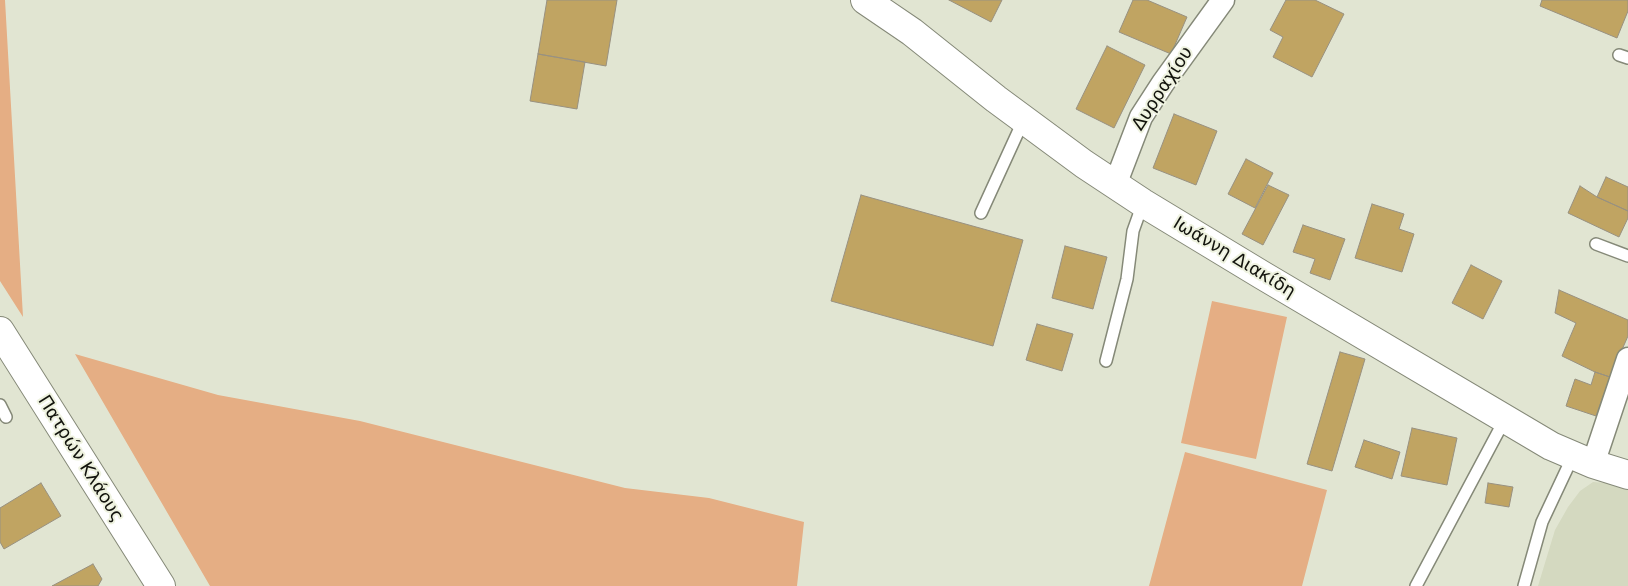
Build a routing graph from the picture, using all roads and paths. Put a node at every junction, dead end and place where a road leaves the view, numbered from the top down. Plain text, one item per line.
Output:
1 (865, 0) edge
2 (1224, 0) edge
3 (1024, 119) junction
4 (1115, 185) junction
5 (1143, 203) junction
6 (982, 213) dead end
7 (1596, 244) dead end
8 (1628, 256) edge
9 (0, 331) edge
10 (1628, 359) edge
11 (1106, 361) dead end
12 (0, 406) edge
13 (6, 417) dead end
14 (1505, 419) junction
15 (1583, 460) junction
16 (1628, 475) edge
17 (161, 586) edge
18 (1416, 586) edge
19 (1524, 586) edge

1 - 3 street, Ιωάννη Διακίδη
2 - 4 street, Δυρραχίου
3 - 4 street, Ιωάννη Διακίδη
3 - 6 lane
4 - 5 street, Ιωάννη Διακίδη
5 - 11 lane
5 - 14 street, Ιωάννη Διακίδη
7 - 8 lane
9 - 17 street, Πατρών Κλάους
10 - 15 street
12 - 13 lane
14 - 15 street, Ιωάννη Διακίδη
14 - 18 lane
15 - 16 street, Ιωάννη Διακίδη
15 - 19 lane

